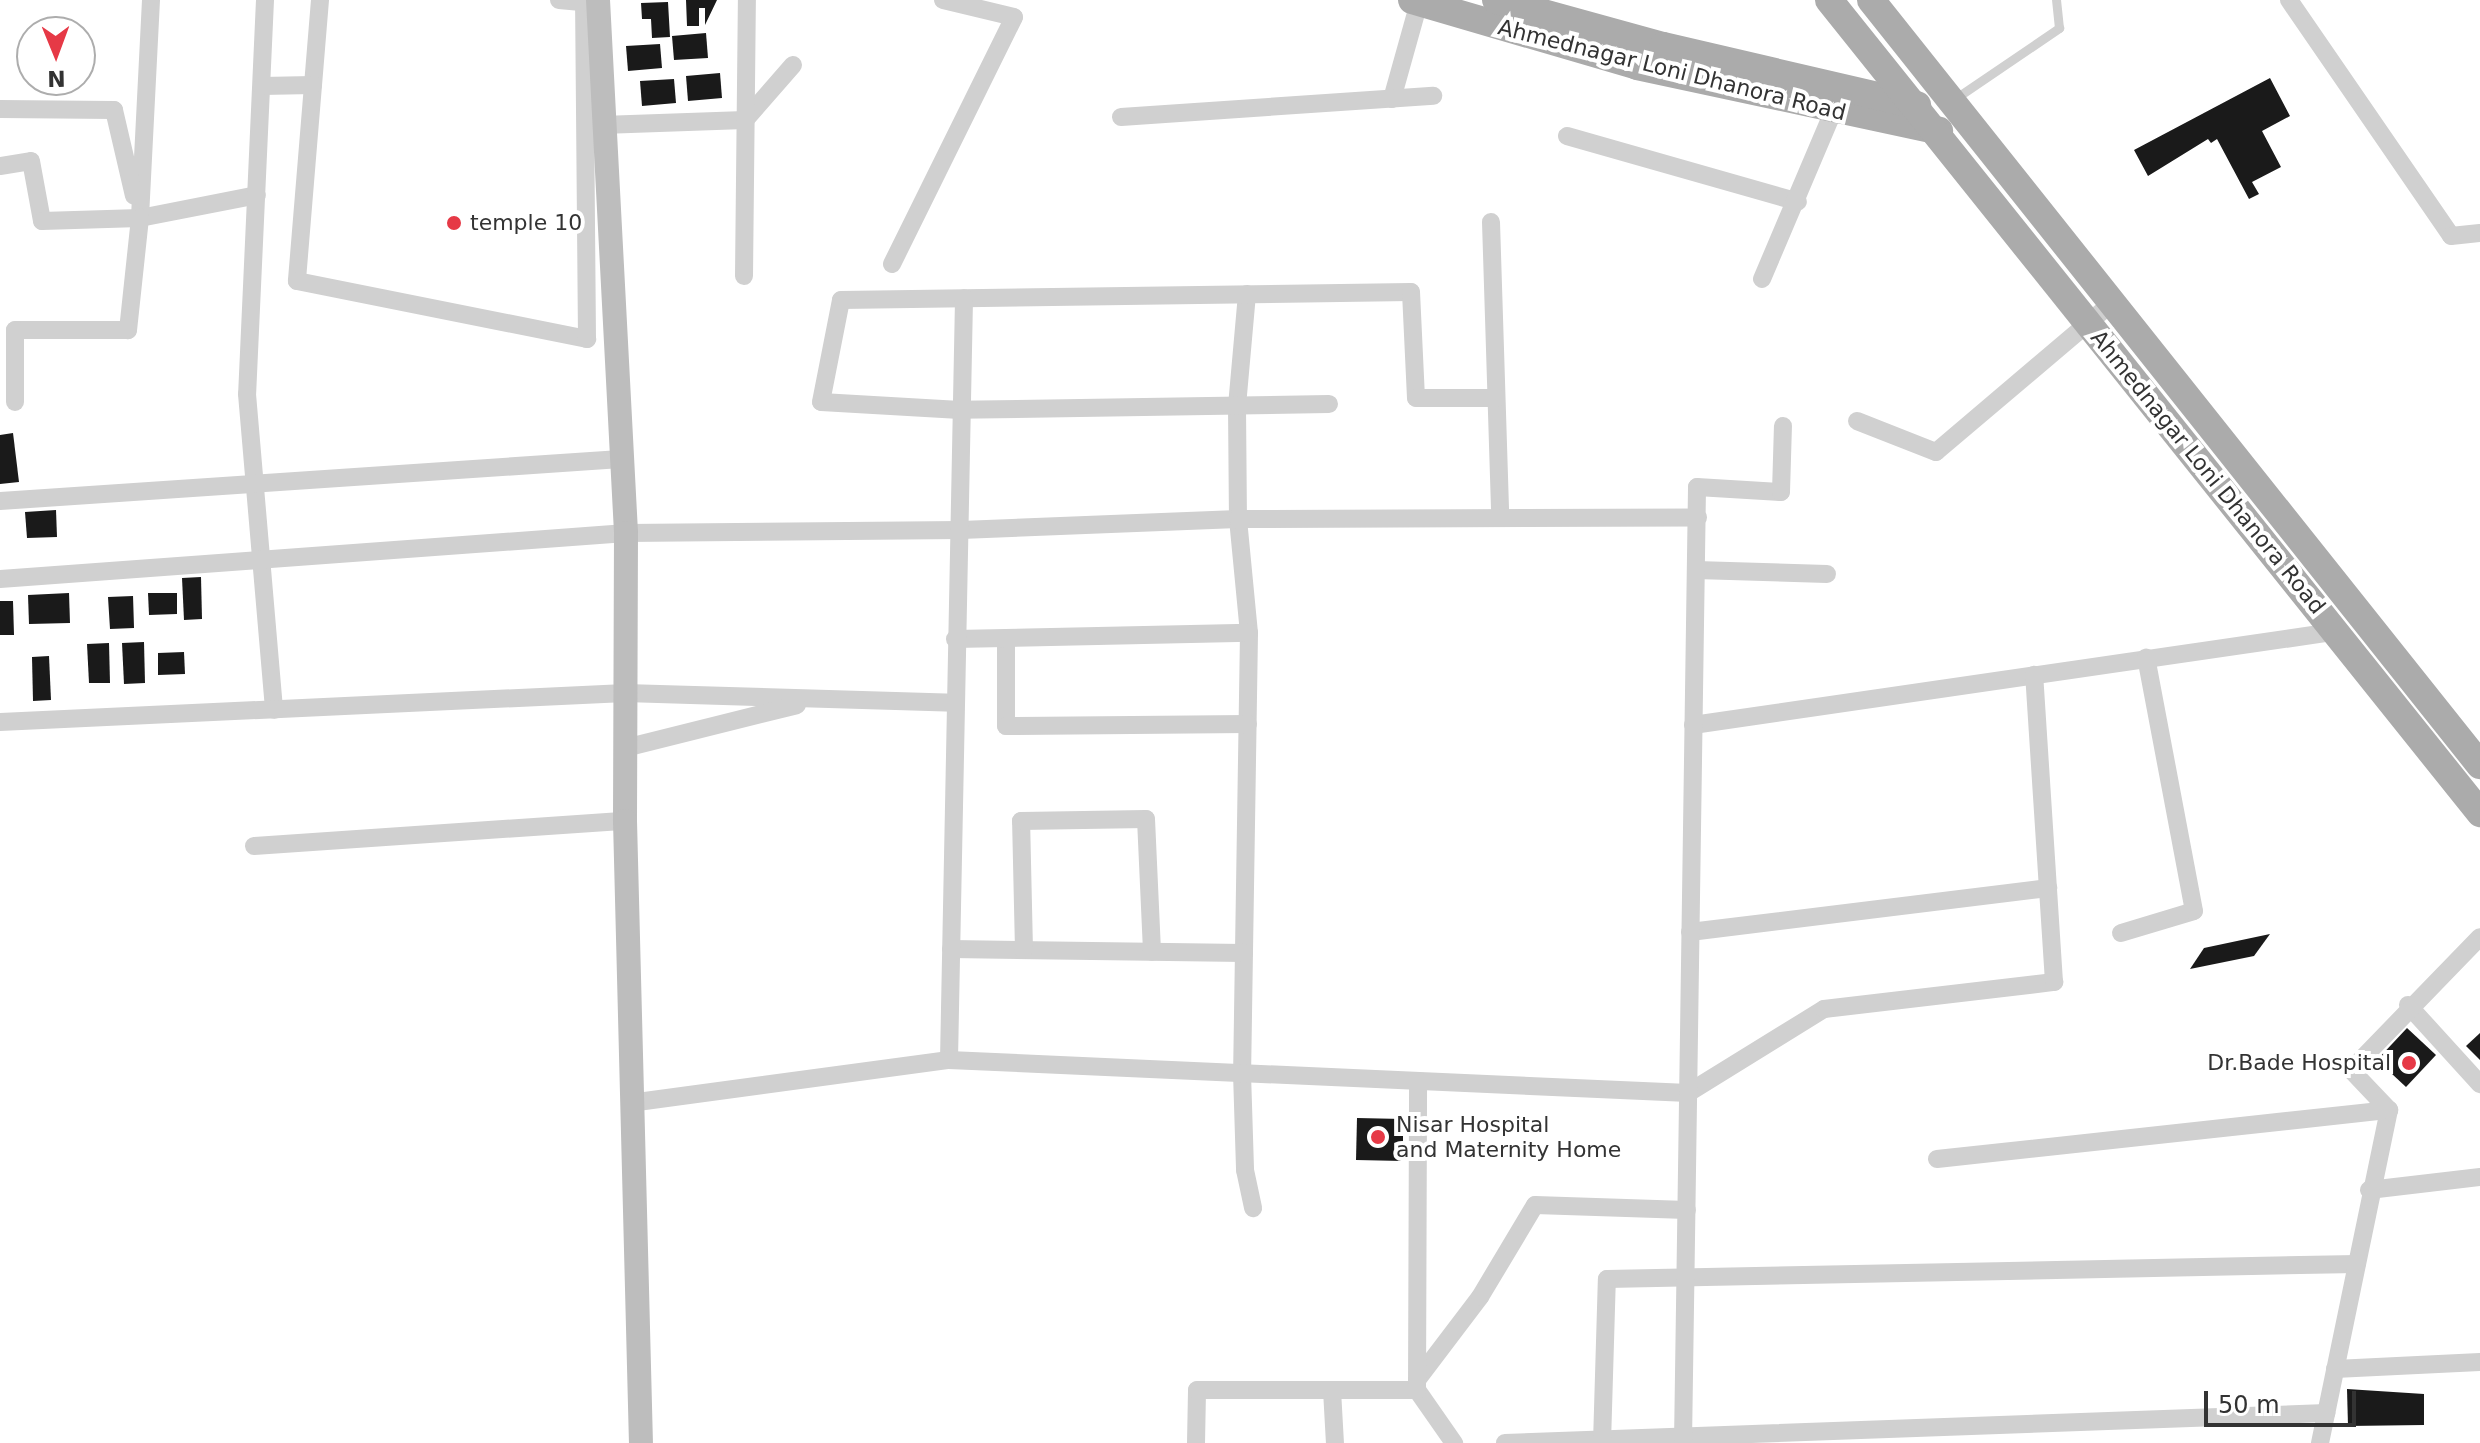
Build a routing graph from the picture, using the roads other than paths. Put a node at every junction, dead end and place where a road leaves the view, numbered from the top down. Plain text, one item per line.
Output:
1 (151, 0) edge
2 (265, 0) edge
3 (320, 0) edge
4 (559, 0) edge
5 (747, 0) edge
6 (943, 0) edge
7 (1496, 0) edge
8 (1829, 0) edge
9 (1871, 0) edge
10 (2056, 0) edge
11 (2289, 0) edge
12 (588, 1) edge
13 (1415, 1) edge
14 (793, 65) dead end
15 (313, 85) junction
16 (262, 86) junction
17 (1433, 96) dead end
18 (1392, 99) junction
19 (1837, 101) junction
20 (1911, 105) junction
21 (0, 109) edge
22 (1958, 113) junction
23 (1121, 117) dead end
24 (745, 120) junction
25 (602, 125) junction
26 (1934, 133) junction
27 (1567, 136) dead end
28 (0, 166) edge
29 (257, 195) junction
30 (1798, 202) junction
31 (140, 218) junction
32 (1491, 222) dead end
33 (2480, 233) edge
34 (892, 264) dead end
35 (744, 276) dead end
36 (1762, 279) dead end
37 (1247, 294) junction
38 (964, 298) junction
39 (2112, 303) junction
40 (2088, 323) junction
41 (1496, 398) junction
42 (15, 402) dead end
43 (1329, 404) dead end
44 (1237, 407) junction
45 (960, 410) junction
46 (1857, 421) dead end
47 (1783, 426) dead end
48 (621, 459) junction
49 (258, 483) junction
50 (0, 501) edge
51 (1500, 516) junction
52 (1698, 517) junction
53 (1238, 519) junction
54 (961, 530) junction
55 (626, 533) junction
56 (264, 560) junction
57 (1696, 570) junction
58 (1827, 574) dead end
59 (0, 579) edge
60 (2372, 626) junction
61 (2337, 631) junction
62 (1249, 633) junction
63 (1006, 638) junction
64 (955, 639) junction
65 (2146, 658) junction
66 (2034, 675) junction
67 (625, 693) junction
68 (819, 699) junction
69 (954, 703) junction
70 (274, 710) junction
71 (0, 722) edge
72 (1248, 724) junction
73 (1693, 725) junction
74 (625, 748) junction
75 (2480, 765) edge
76 (2480, 813) edge
77 (625, 821) junction
78 (254, 846) dead end
79 (2048, 888) junction
80 (1690, 932) junction
81 (2121, 933) dead end
82 (2480, 937) edge
83 (951, 949) junction
84 (1024, 950) junction
85 (1152, 952) junction
86 (1244, 953) junction
87 (2408, 1005) junction
88 (949, 1060) junction
89 (1242, 1073) junction
90 (1418, 1081) junction
91 (2480, 1084) edge
92 (1688, 1093) junction
93 (630, 1103) junction
94 (2389, 1110) junction
95 (1937, 1159) dead end
96 (2480, 1177) edge
97 (2369, 1190) junction
98 (1253, 1208) dead end
99 (1687, 1210) junction
100 (2357, 1264) junction
101 (1686, 1280) junction
102 (2480, 1362) edge
103 (2335, 1369) junction
104 (1417, 1385) junction
105 (1332, 1390) junction
106 (2326, 1413) junction
107 (1923, 1436) edge
108 (1684, 1441) edge
109 (1602, 1442) edge
110 (641, 1443) edge
111 (1196, 1443) edge
112 (1335, 1443) edge
113 (1454, 1443) edge
114 (1505, 1443) edge
115 (2320, 1443) edge

1 - 31 street
2 - 16 street
3 - 15 street
4 - 12 street
5 - 24 street
6 - 34 street
7 - 19 main road, Ahmednagar Loni Dhanora Road
8 - 20 main road, Ahmednagar Loni Dhanora Road
9 - 22 main road, Ahmednagar Loni Dhanora Road
10 - 22 lane
11 - 33 street
12 - 15 street
12 - 25 street
13 - 18 street
13 - 19 main road, Ahmednagar Loni Dhanora Road
14 - 24 street
15 - 16 street
16 - 29 street
17 - 18 street
18 - 23 street
19 - 20 main road, Ahmednagar Loni Dhanora Road
19 - 26 main road, Ahmednagar Loni Dhanora Road
19 - 30 street
20 - 22 main road, Ahmednagar Loni Dhanora Road
20 - 26 main road, Ahmednagar Loni Dhanora Road
21 - 31 street
22 - 26 main road, Ahmednagar Loni Dhanora Road
22 - 39 main road, Ahmednagar Loni Dhanora Road
24 - 25 street
24 - 35 street
25 - 48 street
26 - 40 main road, Ahmednagar Loni Dhanora Road
27 - 30 street
28 - 31 street
29 - 31 street
29 - 49 street
30 - 36 street
31 - 42 street
32 - 41 street
37 - 38 street
37 - 41 street
37 - 44 street
38 - 45 street
38 - 45 street
39 - 40 street
39 - 60 main road, Ahmednagar Loni Dhanora Road
40 - 46 street
40 - 61 main road, Ahmednagar Loni Dhanora Road
41 - 51 street
43 - 44 street
44 - 45 street
44 - 53 street
45 - 54 street
47 - 52 street
48 - 49 street
48 - 55 street
49 - 50 street
49 - 56 street
51 - 52 street
51 - 53 street
52 - 57 street
53 - 54 street
53 - 62 street
54 - 55 street
54 - 64 street
55 - 56 street
55 - 67 street
56 - 59 street
56 - 70 street
57 - 58 street
57 - 73 street
60 - 61 street
60 - 75 main road, Ahmednagar Loni Dhanora Road
61 - 65 street
61 - 76 main road, Ahmednagar Loni Dhanora Road
62 - 63 street
62 - 72 street
63 - 64 street
63 - 72 street
64 - 69 street
65 - 66 street
65 - 81 street
66 - 73 street
66 - 79 street
67 - 68 street
67 - 70 street
67 - 74 street
68 - 69 street
68 - 74 street
69 - 83 street
70 - 71 street
72 - 86 street
73 - 80 street
74 - 77 street
77 - 78 street
77 - 93 street
79 - 80 street
79 - 92 street
80 - 92 street
82 - 87 street
83 - 84 street
83 - 88 street
84 - 85 street
84 - 85 street
85 - 86 street
86 - 89 street
87 - 91 street
87 - 94 street
88 - 89 street
88 - 93 street
89 - 90 street
89 - 98 street
90 - 92 street
90 - 104 street
92 - 99 street
93 - 110 street
94 - 95 street
94 - 97 street
96 - 97 street
97 - 100 street
99 - 101 street
99 - 104 street
100 - 101 street
100 - 103 street
101 - 108 street
101 - 109 street
102 - 103 street
103 - 106 street
104 - 105 street
104 - 113 street
105 - 111 street
105 - 112 street
106 - 107 street
106 - 115 street
107 - 108 street
108 - 109 street
109 - 114 street

